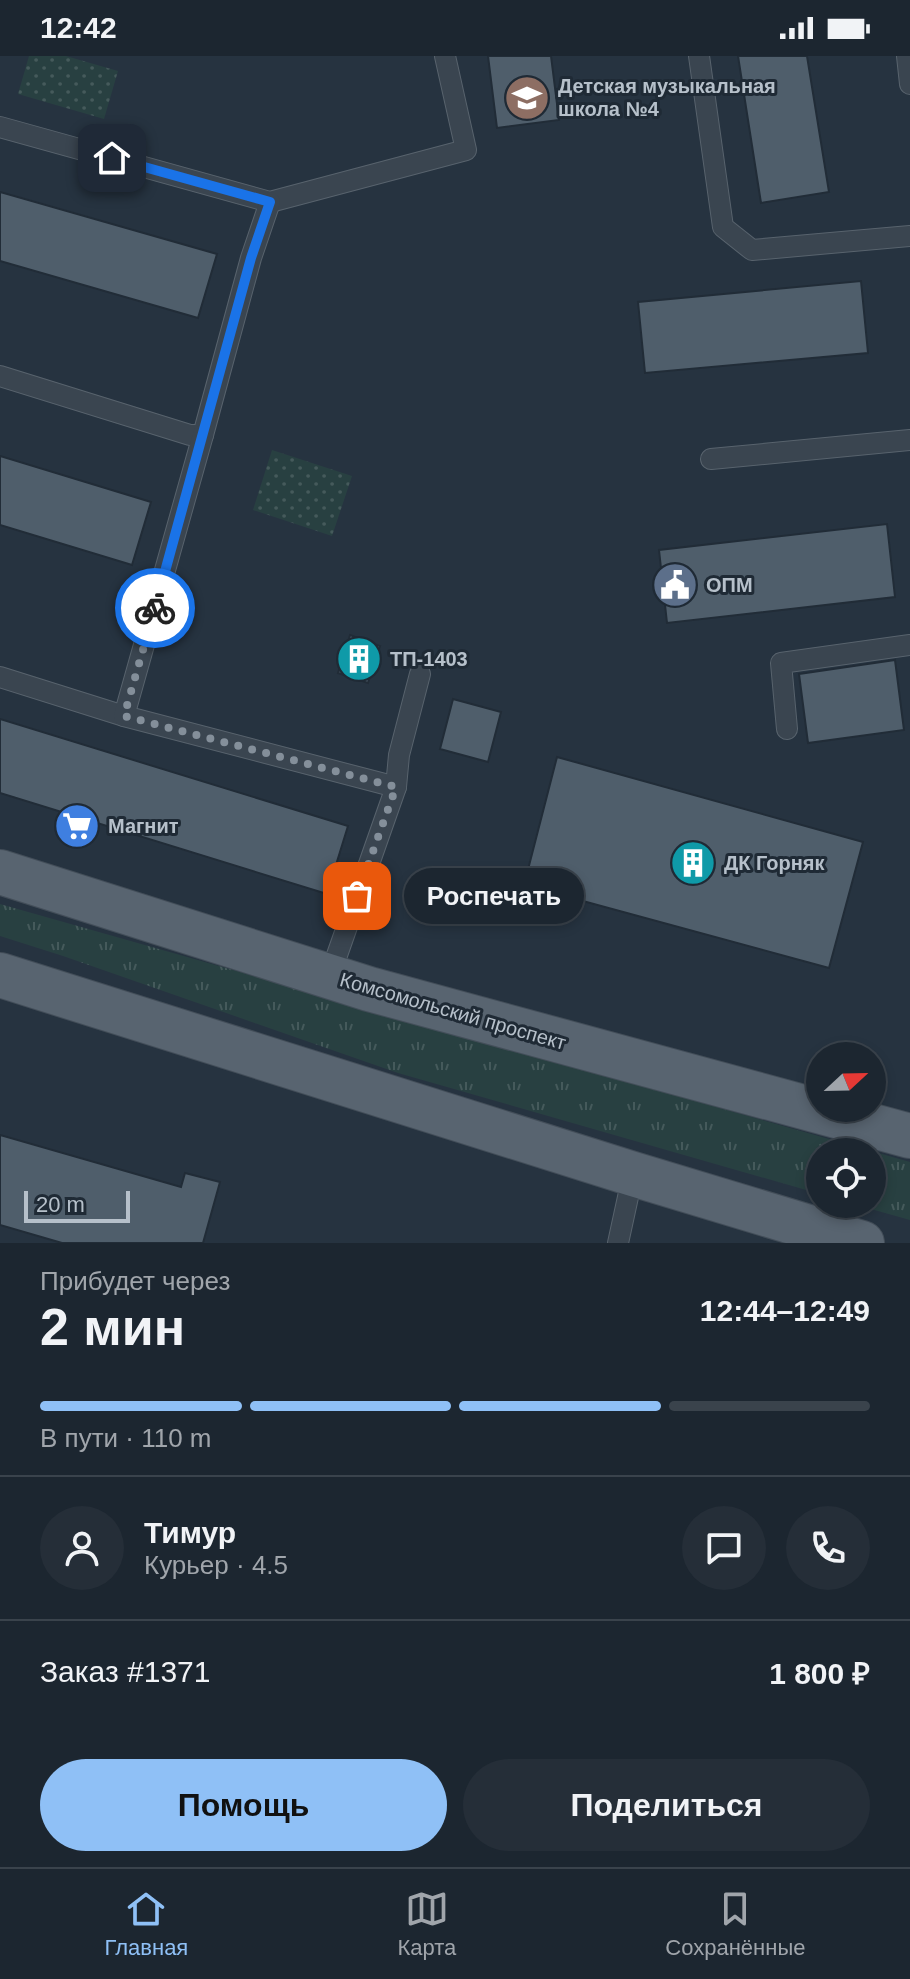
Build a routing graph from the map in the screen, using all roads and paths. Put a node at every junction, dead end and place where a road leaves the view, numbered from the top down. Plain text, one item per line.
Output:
1 (445, 56) edge
2 (699, 56) edge
3 (907, 56) edge
4 (910, 84) edge
5 (0, 127) edge
6 (270, 202) junction
7 (910, 236) edge
8 (0, 376) edge
9 (203, 435) junction
10 (910, 440) edge
11 (711, 459) dead end
12 (910, 645) edge
13 (420, 674) dead end
14 (0, 677) edge
15 (124, 716) junction
16 (787, 729) dead end
17 (396, 787) junction
18 (0, 872) edge
19 (0, 975) edge
20 (330, 975) junction
21 (910, 1136) edge
22 (633, 1174) junction
23 (618, 1243) edge
24 (862, 1243) edge

1 - 6 lane
2 - 7 lane
3 - 4 lane
5 - 6 lane
6 - 9 lane
8 - 9 lane
9 - 15 lane
10 - 11 lane
12 - 16 lane
13 - 17 lane
14 - 15 lane
15 - 17 lane
17 - 20 lane
18 - 20 main road, Комсомольский проспект
19 - 22 main road
20 - 21 main road, Комсомольский проспект
22 - 23 lane
22 - 24 main road

